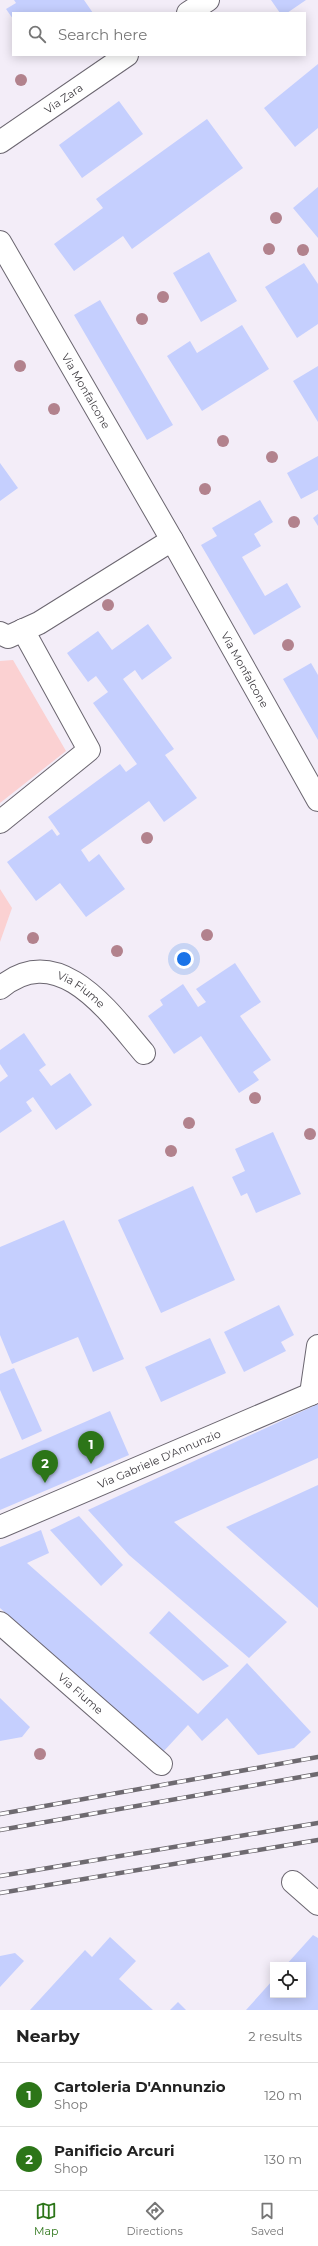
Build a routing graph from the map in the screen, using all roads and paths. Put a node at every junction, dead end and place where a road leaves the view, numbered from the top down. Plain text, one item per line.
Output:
1 (208, 0) edge
2 (190, 12) edge
3 (126, 56) edge
4 (0, 142) edge
5 (0, 242) edge
6 (172, 540) junction
7 (23, 630) junction
8 (0, 633) edge
9 (318, 800) edge
10 (0, 822) edge
11 (0, 988) edge
12 (144, 1053) dead end
13 (318, 1346) edge
14 (315, 1393) edge
15 (0, 1527) edge
16 (0, 1623) edge
17 (161, 1764) dead end
18 (293, 1882) dead end
19 (318, 1904) edge

1 - 2 street
3 - 4 street, Via Zara
5 - 6 street, Via Monfalcone
6 - 7 street
6 - 9 street, Via Monfalcone
7 - 8 street
7 - 10 street
11 - 12 street, Via Fiume
13 - 14 street
14 - 15 street, Via Gabriele D'Annunzio
16 - 17 street, Via Fiume
18 - 19 street

